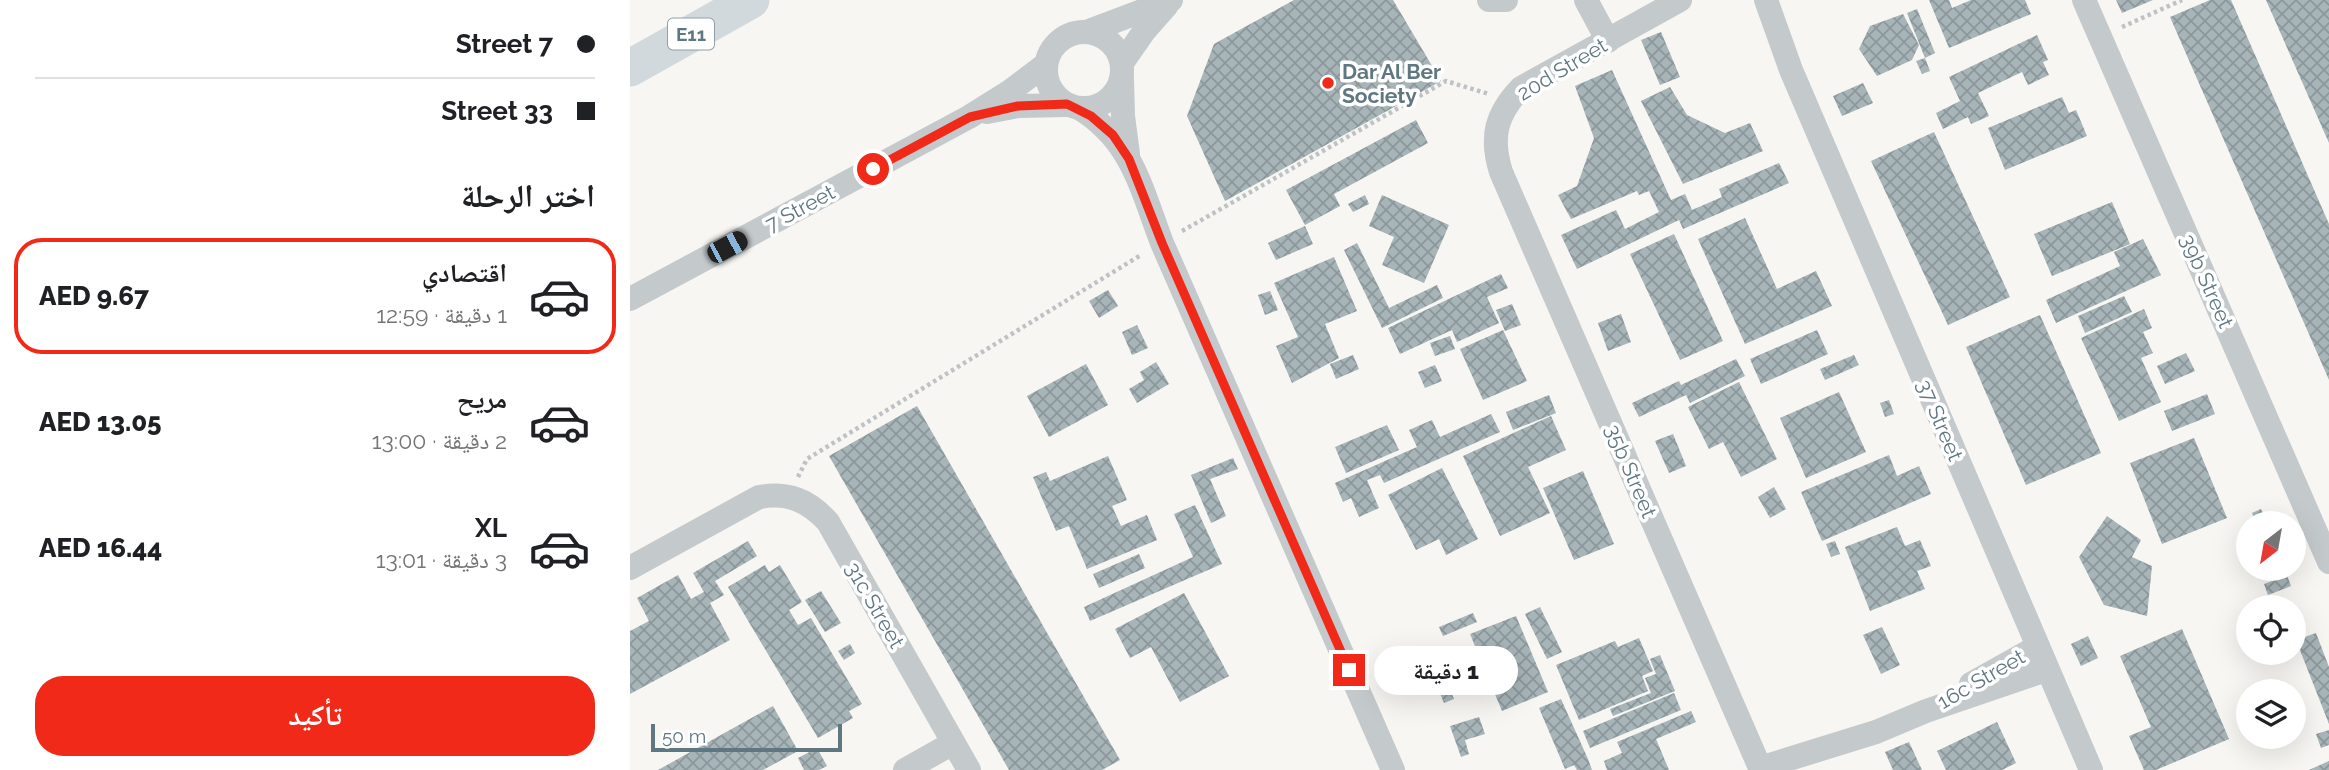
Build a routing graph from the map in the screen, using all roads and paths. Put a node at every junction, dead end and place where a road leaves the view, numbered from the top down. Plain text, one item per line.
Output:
1 (751, 0) edge
2 (1171, 0) edge
3 (1489, 0) edge
4 (1506, 0) edge
5 (1586, 0) edge
6 (1680, 0) edge
7 (1748, 0) edge
8 (1766, 0) edge
9 (2084, 0) edge
10 (2182, 0) edge
11 (1089, 31) junction
12 (2100, 37) junction
13 (1608, 41) junction
14 (1046, 64) junction
15 (630, 68) edge
16 (1122, 69) junction
17 (1791, 70) junction
18 (1510, 100) junction
19 (1073, 106) junction
20 (970, 117) junction
21 (1129, 159) junction
22 (1501, 172) joint
23 (1162, 243) junction
24 (630, 299) edge
25 (790, 496) junction
26 (2329, 562) edge
27 (630, 568) edge
28 (2042, 659) junction
29 (1876, 732) junction
30 (957, 761) edge
31 (1760, 769) edge
32 (905, 770) edge
33 (1393, 770) edge
34 (1807, 770) edge
35 (2091, 770) edge

1 - 15 highway, E11
2 - 11 street
2 - 16 street
3 - 4 street
5 - 13 street
6 - 13 street, 20d Street
7 - 17 street, 37 Street
8 - 17 street, 37 Street
9 - 12 street, 39b Street
10 - 12 path
11 - 14 street
11 - 16 street
12 - 26 street, 39b Street
13 - 18 street, 20d Street
14 - 19 street
14 - 20 street, 7 Street
16 - 19 street
16 - 21 street
17 - 28 street, 37 Street
18 - 22 street, 20d Street
18 - 23 path
19 - 20 street, 7 Street
19 - 21 street
20 - 24 street, 7 Street
21 - 23 street
22 - 31 street, 35b Street
23 - 25 path
23 - 33 street
25 - 27 street
25 - 30 street, 31c Street
28 - 29 street, 16c Street
28 - 35 street, 37 Street
29 - 31 street, 16c Street
29 - 34 street, 16c Street
30 - 32 street

